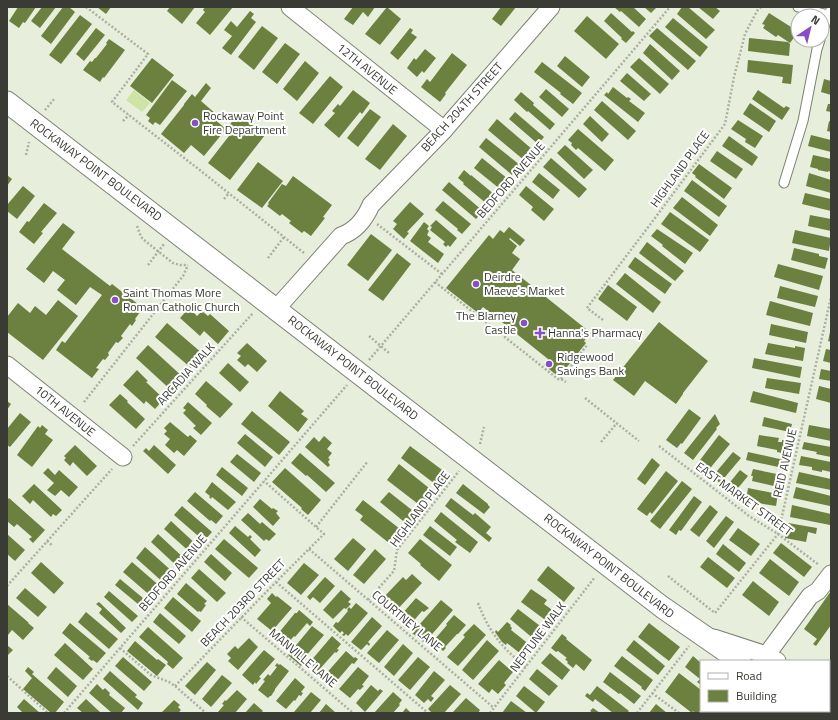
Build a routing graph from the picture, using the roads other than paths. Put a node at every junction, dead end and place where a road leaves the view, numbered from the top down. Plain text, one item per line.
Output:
1 (290, 7) edge
2 (551, 7) edge
3 (817, 48) edge
4 (7, 102) edge
5 (444, 130) junction
6 (784, 182) dead end
7 (267, 308) junction
8 (7, 365) edge
9 (123, 457) road end
10 (827, 567) edge
11 (694, 639) junction
12 (769, 659) edge
13 (738, 660) edge

1 - 5 street, 12TH AVENUE
2 - 5 street, BEACH 204TH STREET
3 - 6 lane
4 - 7 street, ROCKAWAY POINT BOULEVARD
5 - 7 street, BEACH 204TH STREET
7 - 11 street, ROCKAWAY POINT BOULEVARD
8 - 9 street, 10TH AVENUE
10 - 12 street
11 - 12 street, ROCKAWAY POINT BOULEVARD
11 - 13 street, ROCKAWAY POINT BOULEVARD

